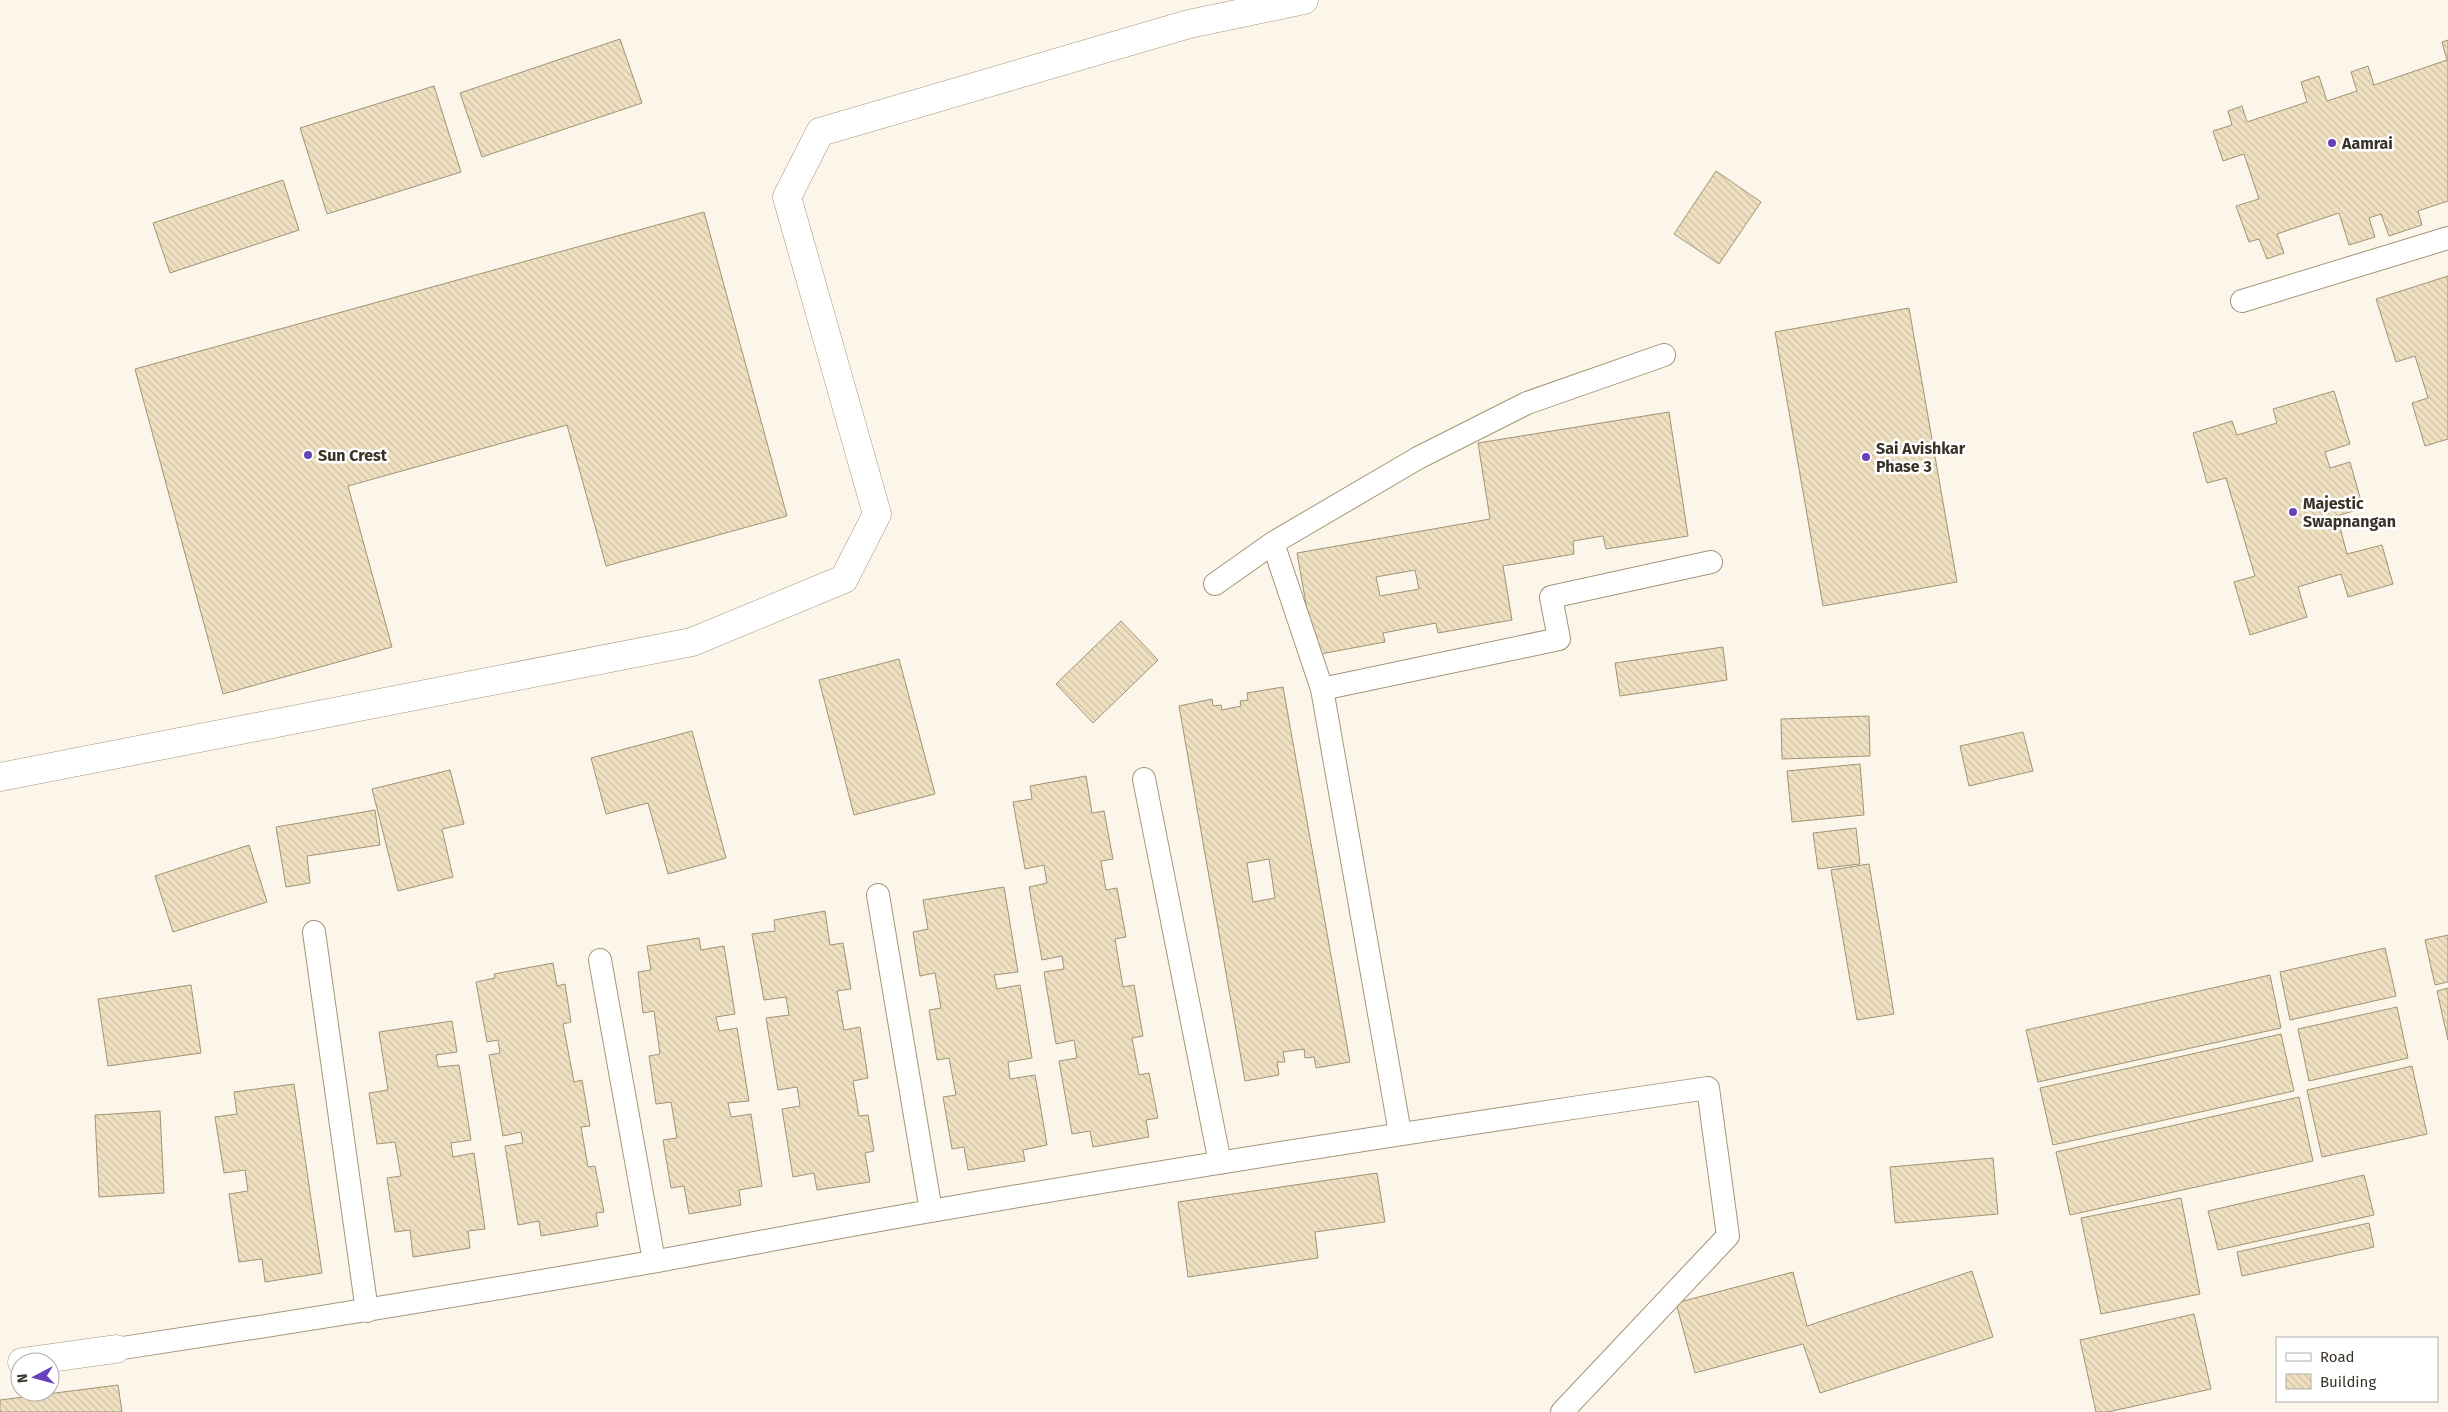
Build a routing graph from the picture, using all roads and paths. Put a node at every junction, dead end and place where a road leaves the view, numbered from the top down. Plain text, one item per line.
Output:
1 (1304, 0) edge
2 (2448, 238) edge
3 (2242, 301) dead end
4 (1664, 355) dead end
5 (1273, 543) junction
6 (1711, 562) dead end
7 (1215, 584) dead end
8 (1322, 689) junction
9 (0, 777) edge
10 (1144, 779) dead end
11 (878, 895) dead end
12 (314, 932) dead end
13 (600, 960) dead end
14 (1400, 1134) junction
15 (1220, 1163) junction
16 (931, 1211) junction
17 (654, 1262) junction
18 (367, 1310) junction
19 (116, 1350) joint
20 (60, 1357) edge
21 (1562, 1412) edge

1 - 9 street
2 - 3 lane
4 - 5 lane
5 - 7 lane
5 - 8 lane
6 - 8 lane
8 - 14 lane
10 - 15 lane
11 - 16 lane
12 - 18 lane
13 - 17 lane
14 - 15 lane
14 - 21 lane
15 - 16 lane
16 - 17 lane
17 - 18 lane
18 - 19 lane
19 - 20 street

